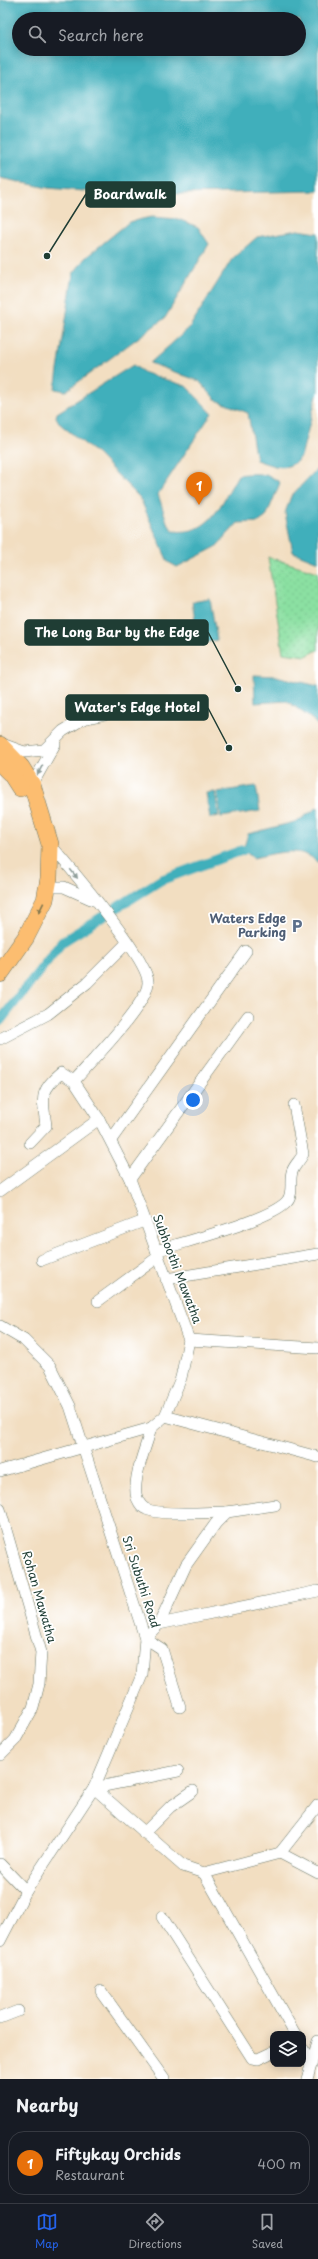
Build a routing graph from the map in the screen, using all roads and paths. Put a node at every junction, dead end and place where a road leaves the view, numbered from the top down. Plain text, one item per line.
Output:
1 (155, 703) dead end
2 (63, 731) junction
3 (0, 744) edge
4 (44, 750) junction
5 (11, 768) edge
6 (32, 785) junction
7 (50, 844) junction
8 (47, 886) junction
9 (98, 904) junction
10 (127, 943) junction
11 (246, 951) dead end
12 (0, 953) edge
13 (0, 974) edge
14 (248, 1016) dead end
15 (0, 1039) edge
16 (74, 1081) junction
17 (294, 1105) dead end
18 (99, 1119) junction
19 (111, 1140) junction
20 (30, 1143) dead end
21 (130, 1179) junction
22 (0, 1191) edge
23 (144, 1221) junction
24 (157, 1254) junction
25 (318, 1254) edge
26 (42, 1260) dead end
27 (166, 1279) junction
28 (98, 1301) dead end
29 (0, 1326) edge
30 (189, 1340) junction
31 (318, 1348) edge
32 (165, 1416) junction
33 (151, 1428) junction
34 (84, 1446) junction
35 (318, 1457) edge
36 (0, 1471) edge
37 (275, 1505) dead end
38 (0, 1509) edge
39 (226, 1512) junction
40 (318, 1591) edge
41 (159, 1624) junction
42 (145, 1638) junction
43 (180, 1707) dead end
44 (0, 1755) edge
45 (178, 1771) dead end
46 (94, 1788) junction
47 (193, 1791) dead end
48 (318, 1805) edge
49 (144, 1833) junction
50 (280, 1853) junction
51 (0, 1864) edge
52 (204, 1873) junction
53 (318, 1873) edge
54 (26, 1891) junction
55 (162, 1917) dead end
56 (0, 1941) edge
57 (100, 1991) dead end
58 (18, 2011) dead end
59 (0, 2018) edge
60 (293, 2031) edge
61 (318, 2041) edge
62 (270, 2053) edge
63 (306, 2054) edge
64 (311, 2063) junction
65 (164, 2079) edge
66 (307, 2079) edge

1 - 2 street
2 - 4 street
2 -> 6 street
3 - 4 street
3 - 5 main road
4 - 5 street
5 - 6 main road
5 - 12 main road
6 - 7 main road
7 - 8 main road
7 -> 9 street
8 - 9 street
8 -> 13 main road
9 - 10 street
10 - 15 street
10 - 16 street
11 - 19 street
14 - 21 street
16 - 18 street, Subhoothi Mawatha
16 - 20 street
17 - 24 street
18 - 19 street, Subhoothi Mawatha
18 - 22 street
19 - 21 street, Subhoothi Mawatha
21 - 23 street, Subhoothi Mawatha
23 - 24 street, Subhoothi Mawatha
23 - 26 street
24 - 27 street, Subhoothi Mawatha
24 - 28 street
25 - 27 street
27 - 30 street, Subhoothi Mawatha
29 - 34 street, Sri Subuthi Road
30 - 31 street
30 - 32 street, Subhoothi Mawatha
32 - 33 street, Subhoothi Mawatha
32 - 35 street
33 - 34 street, Subhoothi Mawatha
33 - 39 street
34 - 36 street, Subhoothi Mawatha
34 - 42 street, Sri Subuthi Road
37 - 39 street
38 - 44 street, Rohan Mawatha
39 - 41 street
40 - 41 street
41 - 42 street
42 - 43 street
42 - 46 street, Sri Subuthi Road
45 - 46 street
46 - 49 street
46 - 54 street, Sri Subuthi Road
47 - 49 street
48 - 50 street
49 - 52 street
50 - 52 street
50 - 53 street
51 - 54 street
52 - 60 street
54 - 56 street, Sri Subuthi Road
55 - 62 street
57 - 65 street
58 - 59 street
61 - 64 street
63 - 64 street
64 - 66 street

